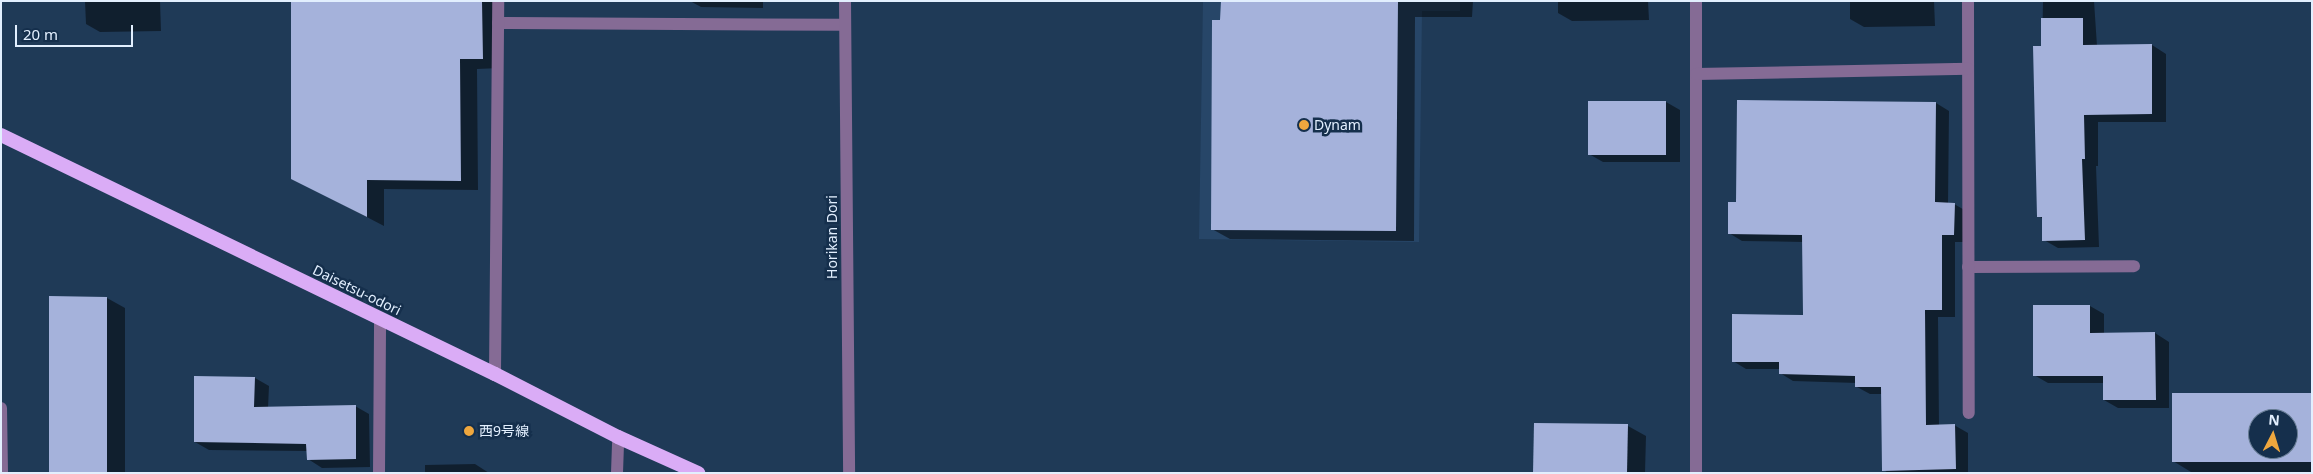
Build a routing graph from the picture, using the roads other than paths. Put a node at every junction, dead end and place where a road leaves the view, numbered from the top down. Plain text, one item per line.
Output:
1 (498, 1) edge
2 (845, 1) edge
3 (1696, 1) edge
4 (1968, 1) edge
5 (498, 23) junction
6 (846, 25) junction
7 (1968, 69) junction
8 (1696, 74) junction
9 (1, 135) edge
10 (2134, 266) dead end
11 (1968, 267) junction
12 (380, 319) junction
13 (495, 374) junction
14 (1, 408) edge
15 (1968, 413) dead end
16 (618, 437) junction
17 (2, 473) edge
18 (379, 473) edge
19 (617, 473) edge
20 (698, 473) edge
21 (848, 473) edge
22 (1696, 473) edge

1 - 5 street
2 - 6 street, Horikan Dori
3 - 8 street
4 - 7 street
5 - 6 street
5 - 13 street
6 - 21 street, Horikan Dori
7 - 8 street
7 - 11 street
8 - 22 street
9 - 12 highway, Daisetsu-odori
10 - 11 street
11 - 15 street
12 - 13 highway, Daisetsu-odori
12 - 18 street
13 - 16 highway, Daisetsu-odori
14 - 17 street
16 - 19 street
16 - 20 highway, Daisetsu-odori

